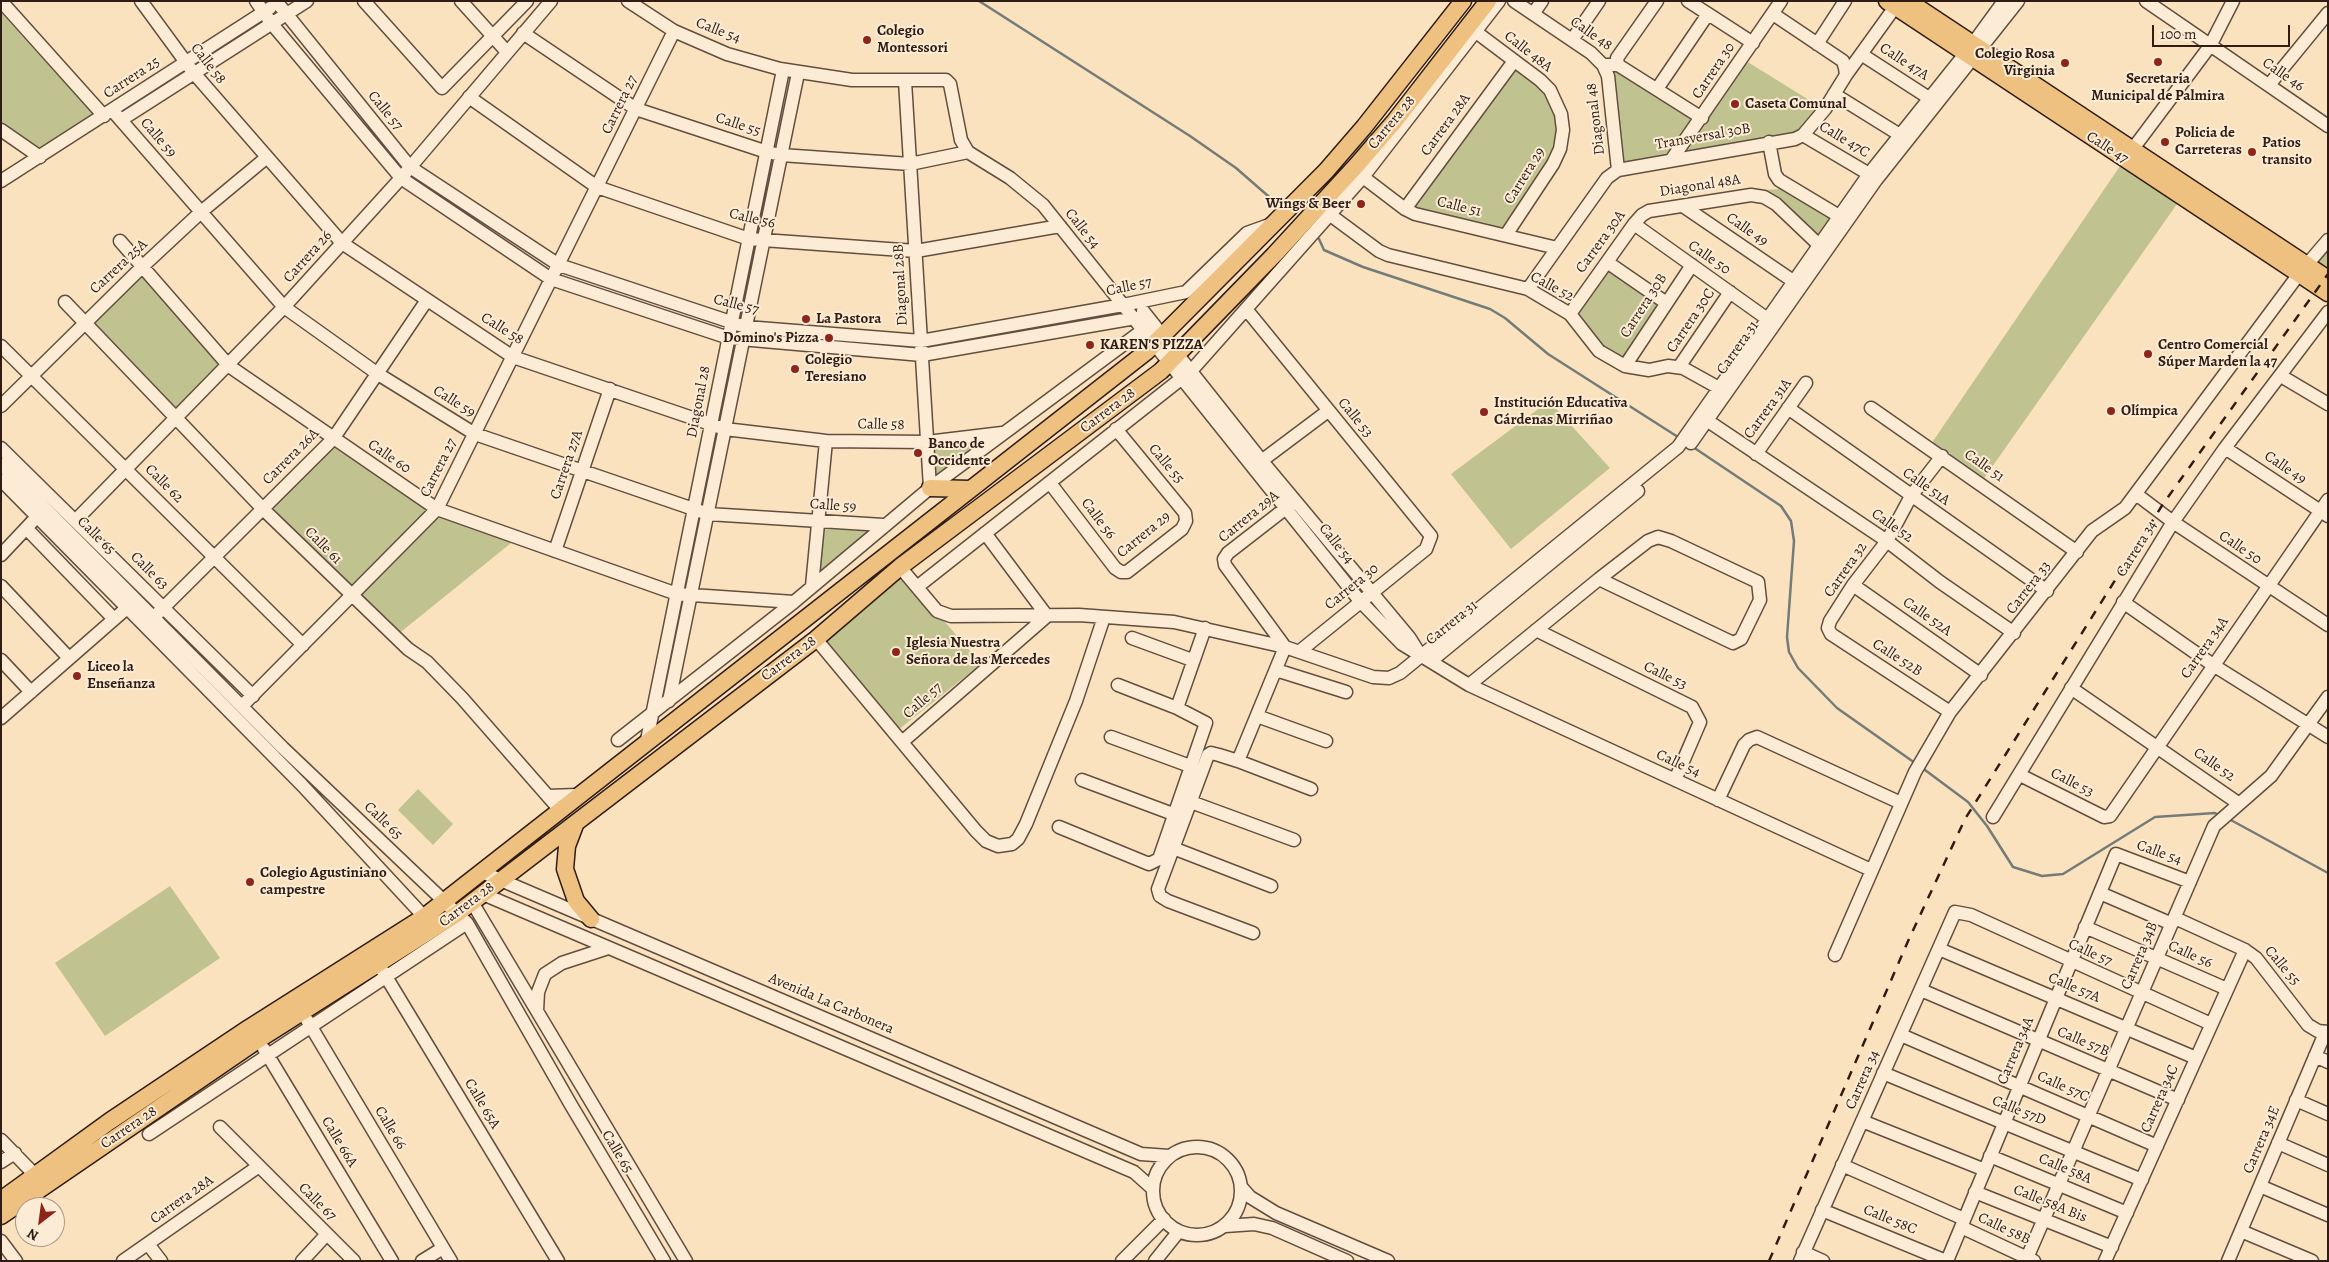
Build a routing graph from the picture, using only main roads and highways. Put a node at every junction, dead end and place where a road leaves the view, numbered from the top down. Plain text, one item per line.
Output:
1 (1463, 1) edge
2 (1896, 3) edge
3 (1490, 6) edge
4 (1972, 52) junction
5 (2303, 270) junction
6 (2328, 279) edge
7 (2328, 293) edge
8 (930, 488) road end
9 (970, 489) junction
10 (575, 825) junction
11 (591, 919) road end
12 (430, 923) junction
13 (1, 1200) edge
14 (1, 1216) edge

1 - 9 main road, Carrera 28
2 - 4 main road, Calle 47
3 - 10 main road, Carrera 28
4 - 5 main road, Calle 47
4 - 5 main road, Calle 47
5 - 6 main road, Calle 47
5 - 7 main road, Calle 47
8 - 9 main road
9 - 12 main road, Carrera 28
10 - 11 main road
10 - 12 main road, Carrera 28
12 - 13 main road, Carrera 28
12 - 14 main road, Carrera 28

